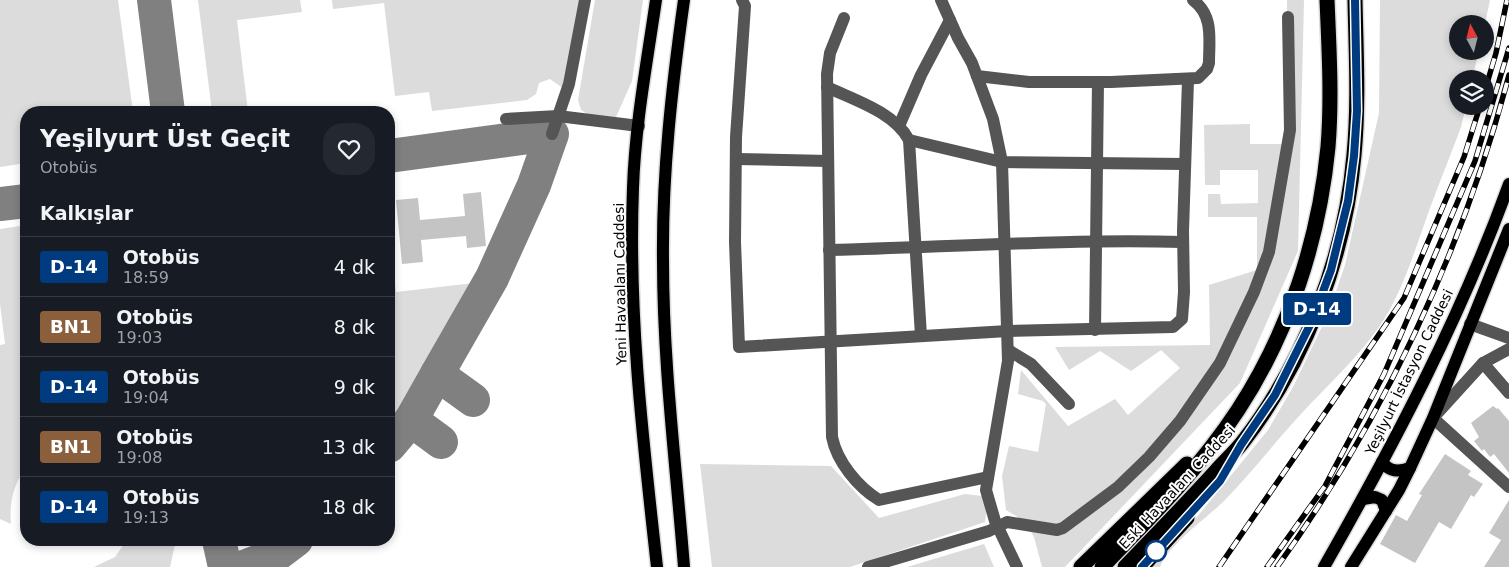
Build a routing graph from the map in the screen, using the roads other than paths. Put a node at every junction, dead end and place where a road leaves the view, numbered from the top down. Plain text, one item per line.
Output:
1 (585, 0) edge
2 (656, 0) edge
3 (684, 0) edge
4 (941, 0) edge
5 (1193, 0) edge
6 (1327, 0) edge
7 (1354, 0) edge
8 (743, 3) edge
9 (1288, 17) dead end
10 (844, 18) dead end
11 (950, 20) junction
12 (977, 76) junction
13 (1188, 80) junction
14 (1098, 82) junction
15 (827, 87) junction
16 (558, 116) junction
17 (506, 119) dead end
18 (639, 126) junction
19 (899, 126) junction
20 (552, 134) dead end
21 (909, 140) junction
22 (736, 159) junction
23 (828, 161) junction
24 (1002, 162) junction
25 (1098, 163) junction
26 (1185, 164) junction
27 (1509, 184) edge
28 (1509, 229) edge
29 (1096, 240) junction
30 (1183, 242) junction
31 (1006, 245) junction
32 (915, 248) junction
33 (829, 250) junction
34 (1455, 316) junction
35 (1470, 324) junction
36 (1095, 330) junction
37 (1008, 331) junction
38 (921, 336) junction
39 (1509, 338) edge
40 (829, 342) junction
41 (1509, 349) edge
42 (1008, 350) junction
43 (1483, 363) junction
44 (1509, 393) edge
45 (1069, 404) dead end
46 (1433, 418) junction
47 (1216, 441) junction
48 (1241, 445) junction
49 (1382, 462) junction
50 (1410, 468) junction
51 (988, 478) junction
52 (1509, 487) edge
53 (1363, 498) junction
54 (1386, 511) junction
55 (997, 526) junction
56 (658, 567) edge
57 (684, 567) edge
58 (868, 567) edge
59 (1017, 567) edge
60 (1080, 567) edge
61 (1102, 567) edge
62 (1125, 567) edge
63 (1142, 567) edge
64 (1324, 567) edge
65 (1351, 567) edge

1 - 16 street
2 - 18 main road, Yeni Havaalanı Caddesi
3 - 57 main road
4 - 11 street
5 - 13 street
6 - 47 highway, Eski Havaalanı Caddesi
7 - 48 highway, Eski Havaalanı Caddesi
8 - 22 street
9 - 55 street
10 - 15 street
11 - 12 street
11 - 19 street
12 - 14 street
12 - 24 street
13 - 14 street
13 - 26 street
14 - 25 street
15 - 19 street
15 - 23 street
16 - 17 street
16 - 18 street
16 - 20 street
18 - 56 main road, Yeni Havaalanı Caddesi
19 - 21 street
21 - 24 street
21 - 32 street
22 - 23 street
22 - 40 street
23 - 33 street
24 - 25 street
24 - 31 street
25 - 26 street
25 - 29 street
26 - 30 street
27 - 34 main road, Yeşilyurt İstasyon Caddesi
28 - 35 main road
29 - 30 street
29 - 31 street
29 - 36 street
30 - 36 street
31 - 32 street
31 - 37 street
32 - 33 street
32 - 38 street
33 - 40 street
34 - 35 main road
34 - 49 main road, Yeşilyurt İstasyon Caddesi
35 - 39 street
35 - 46 main road
36 - 37 street
37 - 38 street
37 - 42 street
38 - 40 street
40 - 51 street
41 - 43 street
42 - 45 street
42 - 51 street
43 - 44 street
43 - 46 street
46 - 50 main road
46 - 52 street
47 - 60 highway
47 - 61 highway, Eski Havaalanı Caddesi
48 - 62 highway, Eski Havaalanı Caddesi
48 - 63 highway
49 - 50 main road
49 - 53 main road, Yeşilyurt İstasyon Caddesi
50 - 54 main road
51 - 55 street
53 - 54 main road
53 - 64 main road, Yeşilyurt İstasyon Caddesi
54 - 65 main road
55 - 58 street
55 - 59 street

